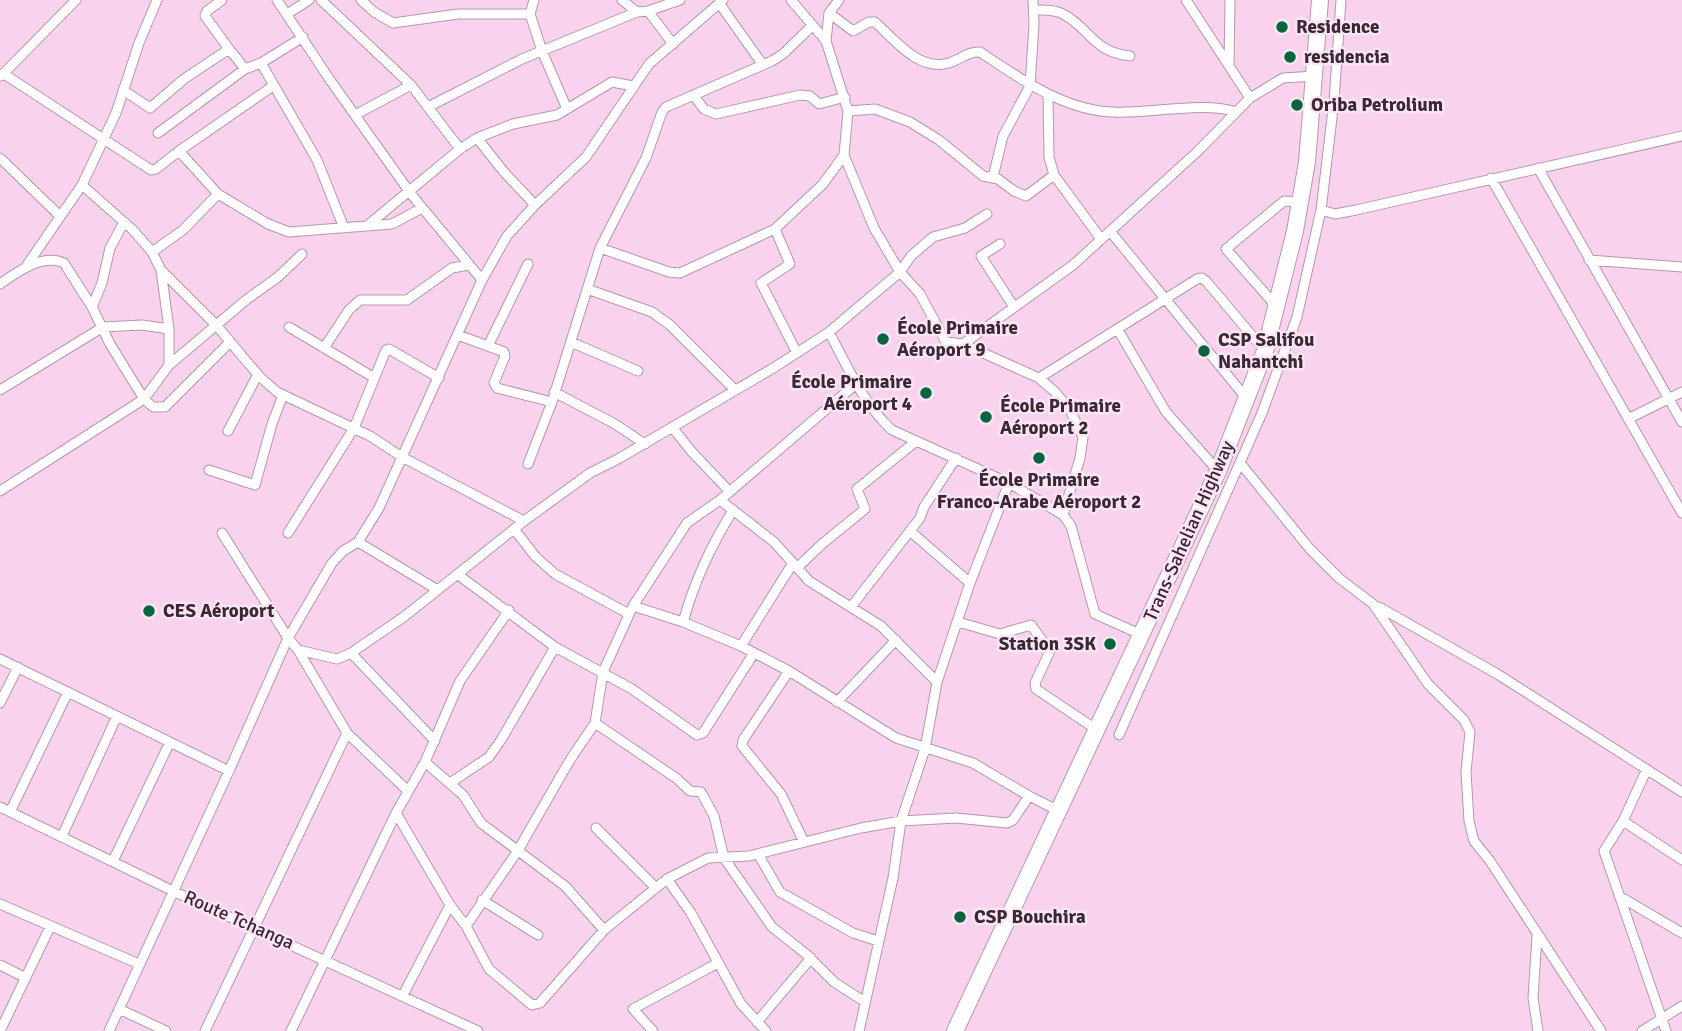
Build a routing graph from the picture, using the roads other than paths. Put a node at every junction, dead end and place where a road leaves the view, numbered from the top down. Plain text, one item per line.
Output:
1 (76, 0) edge
2 (157, 0) edge
3 (222, 0) edge
4 (277, 0) edge
5 (309, 0) edge
6 (321, 0) edge
7 (361, 0) edge
8 (534, 0) edge
9 (622, 0) edge
10 (680, 0) edge
11 (791, 0) edge
12 (839, 0) edge
13 (1186, 0) edge
14 (1230, 0) edge
15 (1320, 0) edge
16 (1341, 0) edge
17 (721, 1) edge
18 (1033, 5) edge
19 (649, 11) junction
20 (637, 12) junction
21 (829, 13) junction
22 (287, 14) junction
23 (530, 14) junction
24 (812, 26) junction
25 (303, 37) junction
26 (826, 41) junction
27 (673, 44) junction
28 (229, 49) junction
29 (542, 51) junction
30 (1130, 56) dead end
31 (261, 63) junction
32 (763, 65) junction
33 (1229, 66) junction
34 (244, 69) junction
35 (2, 75) edge
36 (1315, 76) junction
37 (411, 85) junction
38 (273, 86) junction
39 (633, 86) junction
40 (1030, 86) junction
41 (123, 90) junction
42 (693, 95) junction
43 (1048, 95) junction
44 (845, 97) junction
45 (1250, 98) junction
46 (428, 107) junction
47 (567, 109) junction
48 (848, 111) junction
49 (1236, 112) junction
50 (355, 115) junction
51 (158, 133) dead end
52 (1682, 136) edge
53 (477, 138) junction
54 (104, 140) junction
55 (460, 149) junction
56 (179, 151) junction
57 (844, 155) junction
58 (0, 158) edge
59 (1538, 168) junction
60 (1054, 175) junction
61 (993, 177) junction
62 (1492, 178) junction
63 (82, 185) junction
64 (409, 191) junction
65 (218, 194) junction
66 (1300, 202) junction
67 (535, 205) junction
68 (422, 208) junction
69 (1321, 210) junction
70 (987, 214) dead end
71 (60, 216) junction
72 (124, 222) junction
73 (368, 225) junction
74 (344, 228) junction
75 (775, 229) junction
76 (1110, 231) junction
77 (1101, 239) junction
78 (1000, 244) dead end
79 (600, 248) junction
80 (152, 252) junction
81 (302, 254) dead end
82 (1589, 260) junction
83 (528, 264) dead end
84 (27, 265) junction
85 (469, 265) junction
86 (1682, 267) edge
87 (161, 270) junction
88 (901, 272) junction
89 (482, 280) junction
90 (0, 284) edge
91 (587, 289) junction
92 (1165, 298) junction
93 (1276, 306) junction
94 (92, 307) junction
95 (1014, 307) junction
96 (216, 325) junction
97 (103, 327) junction
98 (289, 327) dead end
99 (169, 329) junction
100 (1118, 330) junction
101 (830, 332) junction
102 (458, 335) junction
103 (230, 341) junction
104 (571, 342) junction
105 (963, 344) junction
106 (488, 346) junction
107 (324, 348) junction
108 (1265, 351) junction
109 (797, 353) junction
110 (169, 365) junction
111 (638, 370) dead end
112 (258, 374) junction
113 (373, 377) junction
114 (1040, 377) junction
115 (439, 378) junction
116 (857, 383) junction
117 (0, 390) edge
118 (734, 390) junction
119 (1682, 391) edge
120 (283, 395) junction
121 (553, 397) junction
122 (1669, 398) junction
123 (144, 399) junction
124 (1247, 399) junction
125 (1629, 419) junction
126 (1682, 422) edge
127 (672, 427) junction
128 (354, 428) junction
129 (228, 432) dead end
130 (915, 442) junction
131 (645, 444) junction
132 (402, 457) junction
133 (956, 458) junction
134 (528, 464) dead end
135 (1241, 464) junction
136 (209, 470) dead end
137 (1218, 471) junction
138 (1009, 483) junction
139 (0, 491) edge
140 (730, 492) junction
141 (720, 500) junction
142 (733, 510) junction
143 (1682, 513) edge
144 (1062, 515) junction
145 (524, 521) junction
146 (514, 529) junction
147 (910, 531) junction
148 (222, 533) dead end
149 (288, 533) dead end
150 (358, 542) junction
151 (795, 565) junction
152 (457, 574) junction
153 (970, 583) junction
154 (436, 589) junction
155 (1373, 604) junction
156 (852, 607) junction
157 (509, 610) junction
158 (631, 610) junction
159 (683, 622) junction
160 (958, 622) junction
161 (1142, 635) junction
162 (288, 639) junction
163 (895, 640) junction
164 (741, 646) junction
165 (555, 647) junction
166 (298, 650) junction
167 (351, 653) junction
168 (754, 653) junction
169 (0, 659) edge
170 (18, 667) junction
171 (789, 671) junction
172 (603, 672) junction
173 (937, 682) junction
174 (68, 692) junction
175 (836, 702) junction
176 (0, 703) edge
177 (117, 716) junction
178 (595, 723) junction
179 (1097, 730) junction
180 (347, 733) junction
181 (1119, 735) dead end
182 (435, 741) junction
183 (170, 742) junction
184 (925, 749) junction
185 (425, 762) junction
186 (1647, 769) junction
187 (229, 771) junction
188 (450, 783) junction
189 (408, 790) junction
190 (1682, 792) edge
191 (1029, 796) junction
192 (0, 807) edge
193 (1059, 811) junction
194 (10, 812) junction
195 (396, 813) junction
196 (901, 821) junction
197 (1623, 821) junction
198 (596, 828) dead end
199 (62, 836) junction
200 (804, 842) junction
201 (517, 852) junction
202 (758, 854) junction
203 (724, 858) junction
204 (1682, 860) edge
205 (113, 861) junction
206 (667, 879) junction
207 (656, 888) junction
208 (173, 891) junction
209 (1619, 896) junction
210 (482, 900) junction
211 (0, 904) edge
212 (450, 905) junction
213 (466, 926) junction
214 (50, 927) junction
215 (253, 927) junction
216 (1533, 927) junction
217 (604, 930) junction
218 (1682, 933) edge
219 (538, 935) dead end
220 (878, 942) junction
221 (811, 958) junction
222 (326, 960) junction
223 (718, 963) junction
224 (139, 964) junction
225 (0, 965) edge
226 (26, 978) junction
227 (403, 995) junction
228 (865, 1002) junction
229 (1682, 1006) edge
230 (119, 1009) junction
231 (1662, 1019) junction
232 (757, 1022) junction
233 (1, 1026) edge
234 (108, 1031) edge
235 (166, 1031) edge
236 (205, 1031) edge
237 (291, 1031) edge
238 (478, 1031) edge
239 (653, 1031) edge
240 (766, 1031) edge
241 (859, 1031) edge
242 (956, 1031) edge
243 (1538, 1031) edge
244 (1601, 1031) edge
245 (1642, 1031) edge
246 (1667, 1031) edge

1 - 35 street
2 - 41 street
3 - 28 street
4 - 22 street
5 - 22 street
6 - 37 street
7 - 23 street
8 - 23 street
9 - 20 street
10 - 19 street
11 - 24 street
12 - 21 street
13 - 33 street
14 - 33 street
15 - 36 highway, Trans-Sahelian Highway
16 - 69 street
17 - 27 street
17 - 32 street
18 - 30 street
18 - 40 street
19 - 20 street
19 - 27 street
20 - 29 street
21 - 26 street
21 - 40 street
22 - 25 street
23 - 29 street
24 - 26 street
24 - 32 street
25 - 31 street
25 - 50 street
26 - 44 street
27 - 39 street
28 - 34 street
28 - 41 street
29 - 46 street
29 - 47 street
31 - 34 street
31 - 38 street
32 - 42 street
33 - 45 street
34 - 51 street
35 - 54 street
36 - 45 street
36 - 66 highway, Trans-Sahelian Highway
37 - 46 street
37 - 50 street
38 - 56 street
38 - 74 street
39 - 47 street
39 - 67 street
40 - 43 street
40 - 61 street
41 - 54 street
42 - 44 street
42 - 79 street
43 - 49 street
43 - 60 street
44 - 48 street
45 - 49 street
46 - 55 street
47 - 53 street
48 - 57 street
48 - 61 street
49 - 76 street
50 - 64 street
52 - 59 street
53 - 55 street
53 - 67 street
54 - 56 street
54 - 63 street
55 - 64 street
56 - 65 street
57 - 75 street
57 - 88 street
58 - 71 street
59 - 62 street
59 - 82 street
60 - 61 street
60 - 77 street
62 - 69 street
62 - 125 street
63 - 71 street
63 - 72 street
64 - 68 street
64 - 73 street
65 - 74 street
65 - 80 street
66 - 93 highway, Trans-Sahelian Highway
66 - 93 street
67 - 89 street
68 - 73 street
68 - 85 street
69 - 135 street
70 - 88 street
71 - 84 street
72 - 80 street
72 - 94 street
73 - 74 street
75 - 79 street
75 - 109 street
76 - 77 street
76 - 92 street
77 - 95 street
78 - 95 street
79 - 91 street
80 - 87 street
81 - 96 street
82 - 86 street
82 - 122 street
83 - 106 street
84 - 90 street
84 - 94 street
85 - 89 street
85 - 107 street
87 - 96 street
87 - 99 street
88 - 101 street
88 - 105 street
89 - 102 street
91 - 104 street
91 - 118 street
92 - 100 street
92 - 108 street
92 - 124 street
93 - 108 highway, Trans-Sahelian Highway
94 - 97 street
95 - 105 street
96 - 103 street
96 - 110 street
97 - 99 street
97 - 117 street
97 - 123 street
98 - 107 street
99 - 110 street
100 - 114 street
100 - 137 street
101 - 109 street
101 - 116 street
102 - 106 street
102 - 115 street
103 - 112 street
103 - 123 street
104 - 111 street
104 - 121 street
105 - 114 street
106 - 121 street
107 - 113 street
108 - 124 highway, Trans-Sahelian Highway
109 - 118 street
110 - 123 street
112 - 120 street
112 - 129 street
113 - 115 street
113 - 128 street
114 - 144 street
115 - 132 street
116 - 130 street
116 - 140 street
118 - 127 street
119 - 122 street
120 - 128 street
120 - 136 street
121 - 131 street
121 - 134 street
122 - 125 street
122 - 126 street
123 - 139 street
124 - 137 highway, Trans-Sahelian Highway
125 - 143 street
127 - 131 street
127 - 140 street
128 - 132 street
128 - 149 street
130 - 133 street
130 - 151 street
131 - 145 street
132 - 145 street
132 - 150 street
133 - 138 street
133 - 147 street
135 - 155 street
135 - 181 street
137 - 161 highway, Trans-Sahelian Highway
138 - 144 street
138 - 153 street
140 - 141 street
141 - 142 street
141 - 158 street
142 - 151 street
142 - 159 street
144 - 161 street
145 - 146 street
146 - 152 street
146 - 158 street
147 - 153 street
147 - 156 street
148 - 162 street
150 - 154 street
150 - 162 street
151 - 156 street
151 - 164 street
152 - 154 street
152 - 157 street
153 - 160 street
154 - 167 street
155 - 186 street
155 - 216 street
156 - 163 street
157 - 165 street
157 - 182 street
158 - 159 street
158 - 172 street
159 - 164 street
160 - 173 street
160 - 179 street
161 - 179 highway, Trans-Sahelian Highway
162 - 166 street
162 - 187 street
163 - 173 street
163 - 175 street
164 - 168 street
165 - 172 street
165 - 188 street
166 - 167 street
166 - 180 street
167 - 182 street
168 - 171 street
168 - 172 street
169 - 170 street
170 - 174 street
170 - 176 street
171 - 175 street
171 - 200 street
172 - 178 street
173 - 184 street
174 - 177 street
174 - 194 street
175 - 184 street
177 - 183 street
177 - 199 street
178 - 201 street
178 - 203 street
179 - 193 highway, Trans-Sahelian Highway
180 - 189 street
180 - 215 street
182 - 185 street
183 - 187 street
183 - 205 street
184 - 191 street
184 - 196 street
185 - 188 street
185 - 189 street
186 - 190 street
186 - 197 street
187 - 208 street
188 - 201 street
189 - 195 street
191 - 193 street
191 - 196 street
192 - 194 street, Route Tchanga
193 - 242 highway, Trans-Sahelian Highway
194 - 199 street, Route Tchanga
195 - 212 street
195 - 222 street
196 - 200 street
196 - 220 street
197 - 204 street
197 - 209 street
198 - 207 street
199 - 205 street, Route Tchanga
200 - 202 street
201 - 210 street
201 - 217 street
202 - 203 street
202 - 220 street
203 - 206 street
203 - 221 street
205 - 208 street, Route Tchanga
206 - 207 street
206 - 223 street
207 - 217 street
208 - 215 street, Route Tchanga
208 - 224 street
209 - 218 street
209 - 231 street
210 - 213 street
210 - 219 street
211 - 214 street
212 - 213 street
212 - 227 street
213 - 217 street
214 - 224 street
214 - 226 street
215 - 222 street, Route Tchanga
215 - 236 street
216 - 243 street
216 - 244 street
220 - 228 street
221 - 228 street
221 - 232 street
222 - 227 street, Route Tchanga
222 - 237 street
223 - 232 street
223 - 239 street
224 - 230 street
225 - 226 street
226 - 233 street
227 - 238 street, Route Tchanga
228 - 241 street
229 - 231 street
230 - 234 street
230 - 235 street
231 - 245 street
231 - 246 street
232 - 240 street

